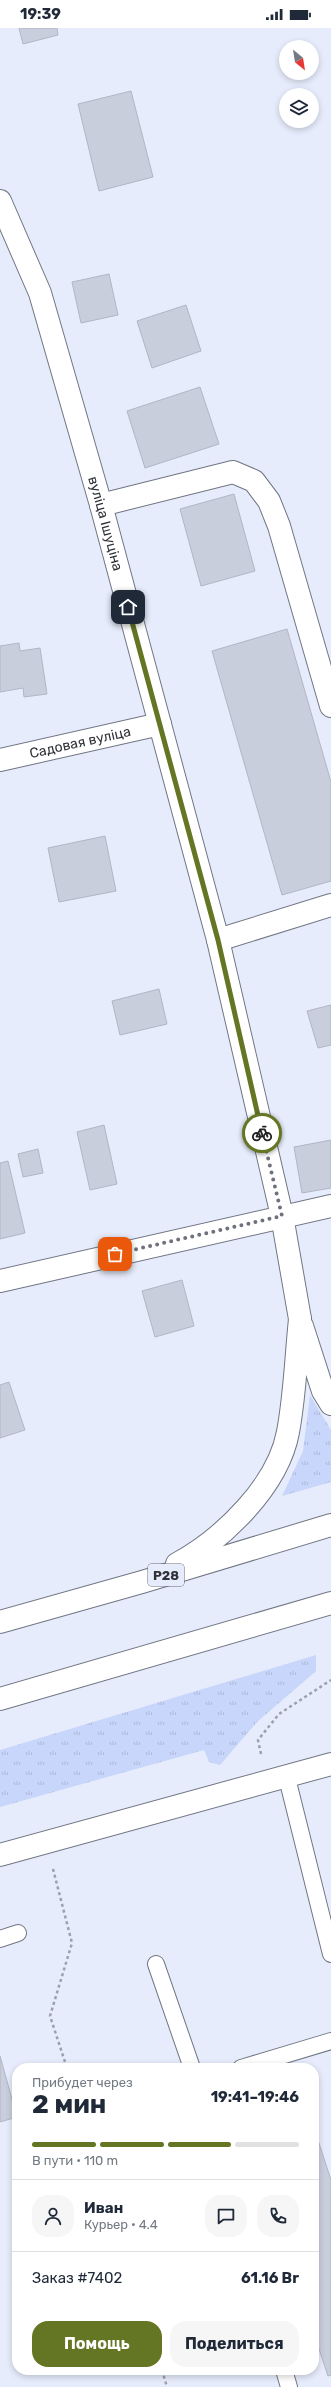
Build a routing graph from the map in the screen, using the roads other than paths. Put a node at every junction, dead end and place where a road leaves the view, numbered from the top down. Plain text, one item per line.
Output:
1 (1, 206) edge
2 (101, 505) junction
3 (331, 706) edge
4 (160, 724) junction
5 (0, 760) edge
6 (331, 905) edge
7 (218, 940) junction
8 (331, 1206) edge
9 (282, 1216) junction
10 (0, 1281) edge
11 (300, 1320) junction
12 (331, 1404) edge
13 (331, 1525) edge
14 (142, 1582) junction
15 (331, 1603) edge
16 (0, 1622) edge
17 (0, 1699) edge
18 (331, 1764) edge
19 (286, 1774) junction
20 (0, 1855) edge
21 (18, 1933) dead end
22 (0, 1939) edge
23 (331, 1954) edge
24 (156, 1964) dead end
25 (331, 2041) edge
26 (190, 2063) edge
27 (258, 2063) edge
28 (285, 2375) edge
29 (289, 2387) edge

1 - 2 main road, вуліца Ішуціна
2 - 3 main road
2 - 4 main road, вуліца Ішуціна
4 - 5 main road, Садовая вуліца
4 - 7 main road, вуліца Ішуціна
6 - 7 main road
7 - 9 main road, вуліца Ішуціна
8 - 9 main road
9 - 10 main road
9 - 11 main road, вуліца Ішуціна
11 - 12 main road
11 - 14 main road
13 - 14 main road, Р28
14 - 16 main road, Р28
15 - 17 main road
18 - 19 main road
19 - 20 main road
19 - 23 lane
21 - 22 lane
24 - 26 lane
25 - 27 lane
28 - 29 lane

